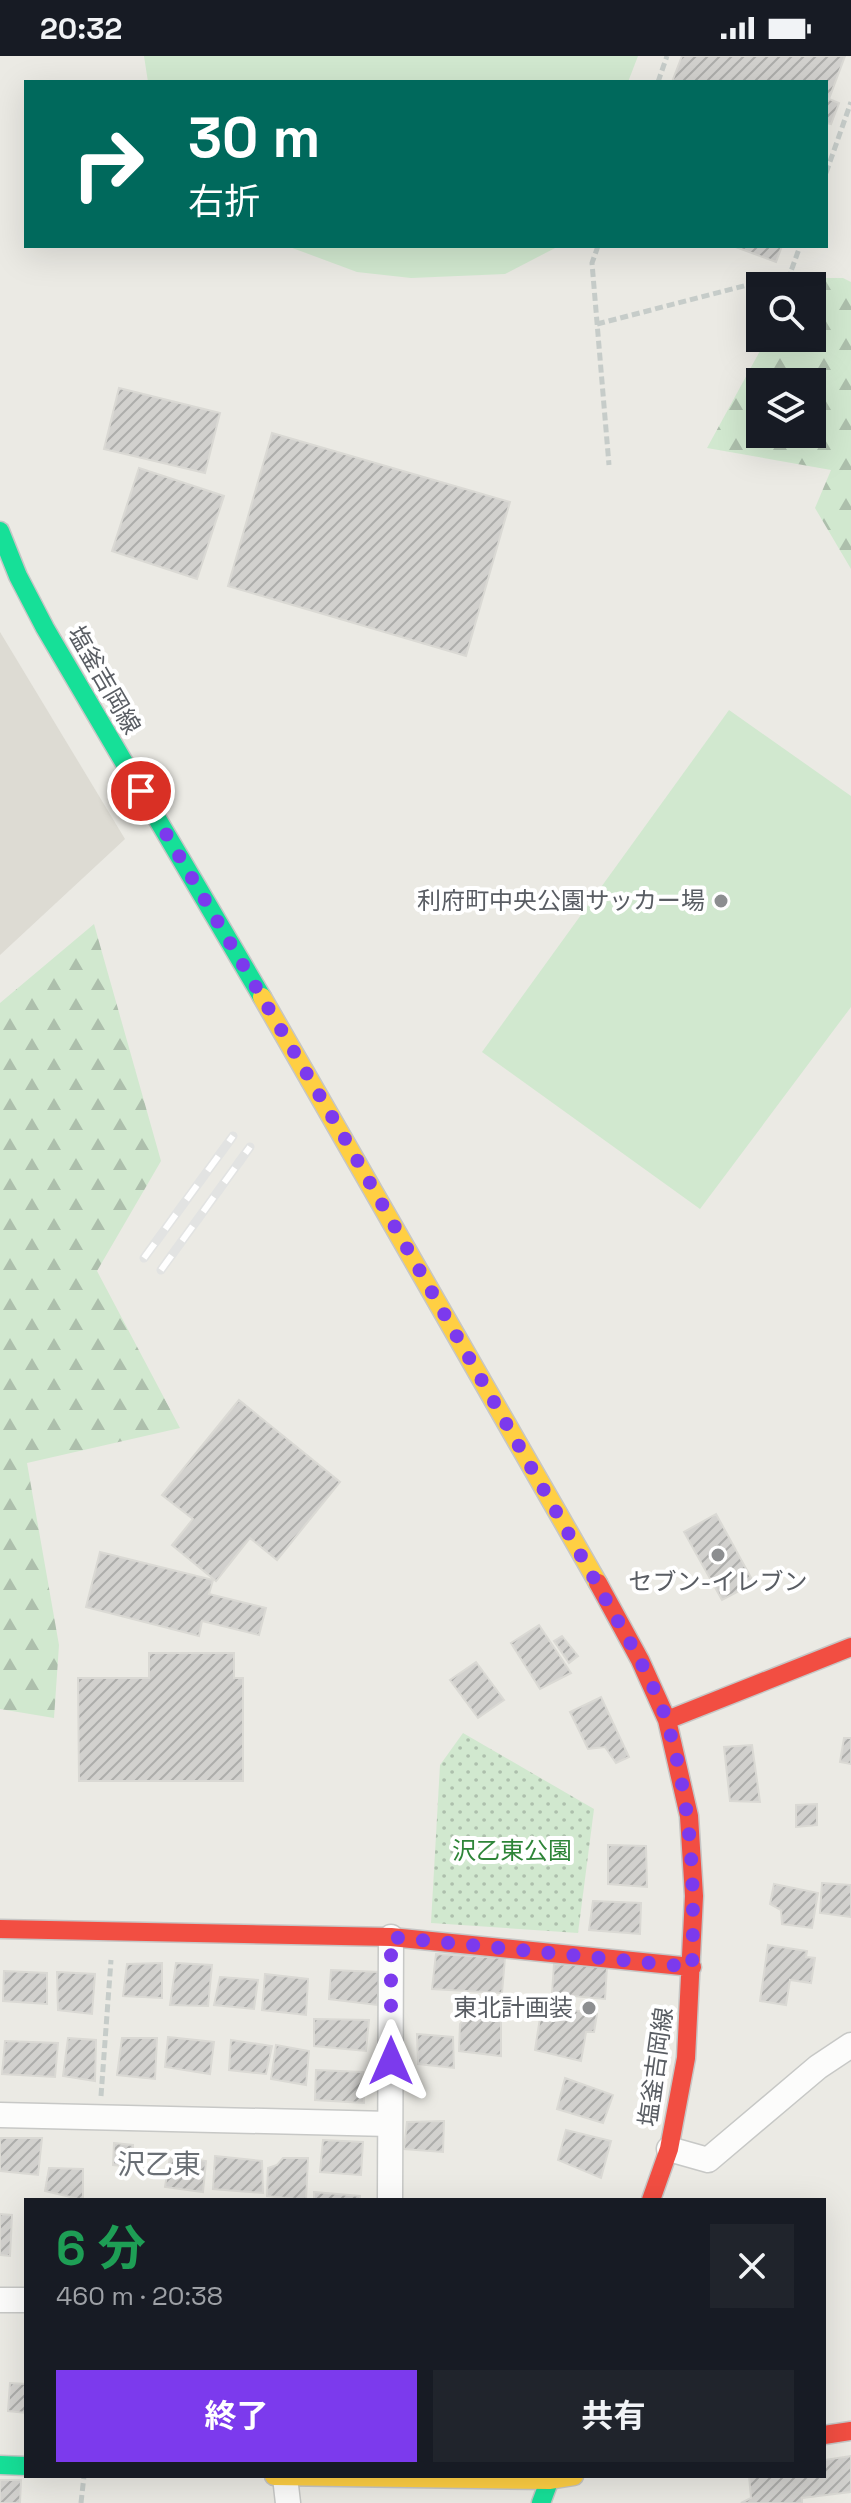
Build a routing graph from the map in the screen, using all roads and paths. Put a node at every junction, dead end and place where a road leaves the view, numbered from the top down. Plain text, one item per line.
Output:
1 (667, 56) edge
2 (659, 80) edge
3 (851, 102) edge
4 (828, 167) edge
5 (597, 248) edge
6 (799, 248) edge
7 (597, 324) junction
8 (609, 465) dead end
9 (0, 531) edge
10 (851, 1647) edge
11 (667, 1720) junction
12 (0, 1929) edge
13 (391, 1937) junction
14 (111, 1960) dead end
15 (692, 1967) junction
16 (851, 2045) edge
17 (0, 2115) edge
18 (100, 2117) junction
19 (390, 2124) junction
20 (669, 2149) junction
21 (390, 2198) edge
22 (652, 2198) edge
23 (0, 2300) edge
24 (24, 2300) edge
25 (851, 2431) edge
26 (826, 2435) edge
27 (0, 2465) edge
28 (24, 2466) edge
29 (84, 2478) edge
30 (285, 2478) edge
31 (550, 2478) edge
32 (81, 2503) edge
33 (288, 2503) edge
34 (541, 2503) edge

1 - 2 path
3 - 4 path
5 - 7 path
6 - 7 path
7 - 8 path
9 - 11 main road, 塩釜吉岡線
10 - 11 main road
11 - 15 main road, 塩釜吉岡線
12 - 13 main road
13 - 15 main road
13 - 19 street
14 - 18 path
15 - 20 main road, 塩釜吉岡線
16 - 20 street
17 - 18 street
18 - 19 street
19 - 21 street
20 - 22 main road, 塩釜吉岡線
23 - 24 street
25 - 26 main road
27 - 28 main road
29 - 32 path
30 - 33 street
31 - 34 main road

